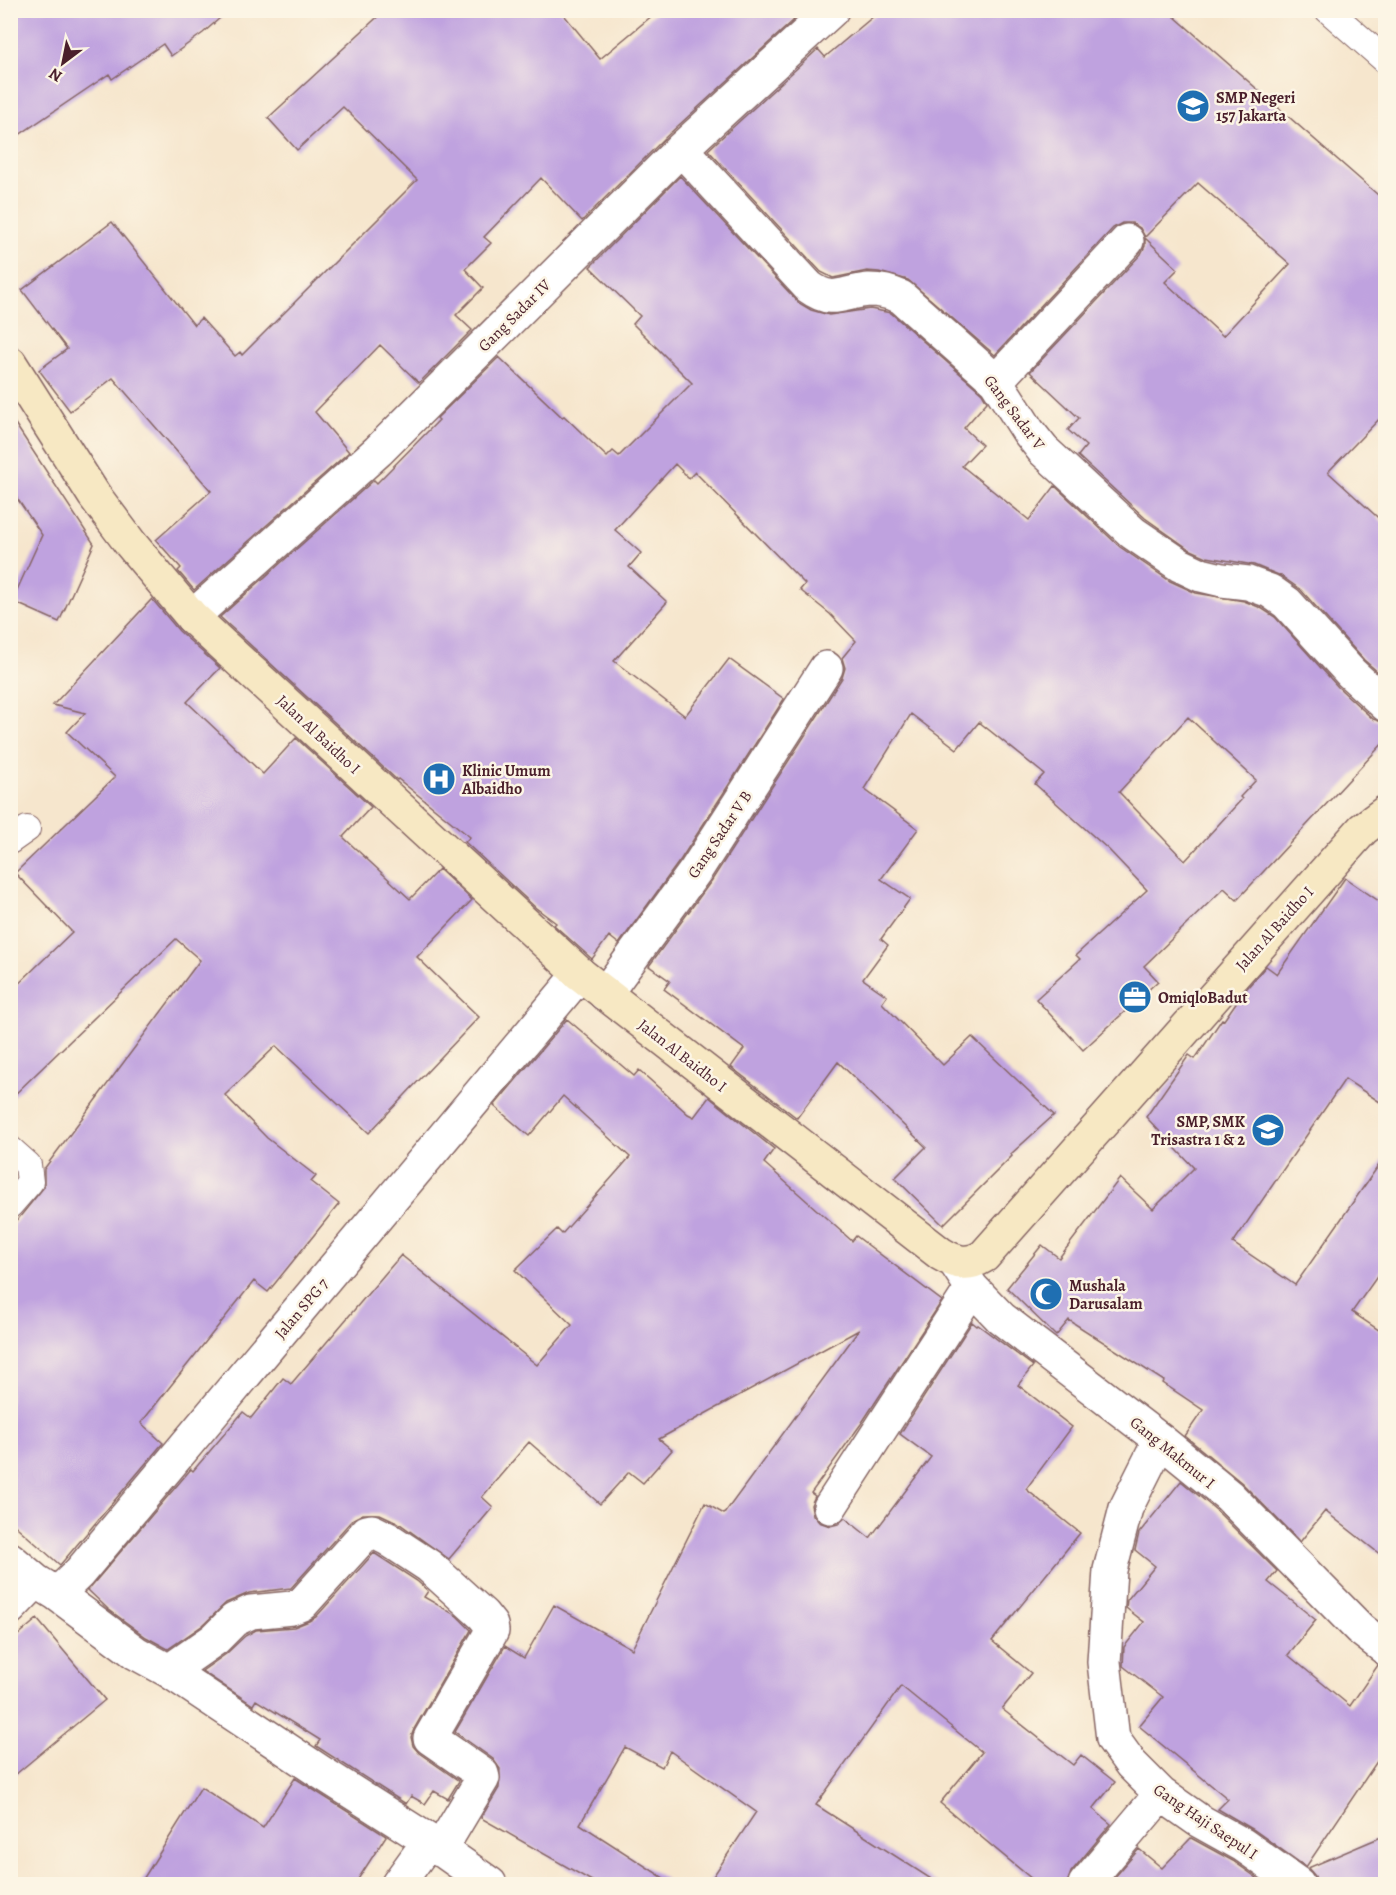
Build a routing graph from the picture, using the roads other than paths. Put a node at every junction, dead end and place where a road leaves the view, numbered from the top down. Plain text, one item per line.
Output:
1 (1328, 10) edge
2 (830, 11) edge
3 (1386, 62) edge
4 (681, 149) junction
5 (1126, 241) dead end
6 (10, 363) edge
7 (996, 381) junction
8 (192, 616) junction
9 (826, 668) dead end
10 (1386, 705) edge
11 (1386, 812) edge
12 (580, 974) junction
13 (605, 994) junction
14 (10, 1149) edge
15 (10, 1205) edge
16 (964, 1275) junction
17 (1160, 1440) junction
18 (830, 1507) dead end
19 (10, 1560) edge
20 (46, 1588) junction
21 (10, 1608) edge
22 (1386, 1649) edge
23 (169, 1671) junction
24 (1161, 1794) junction
25 (435, 1845) junction
26 (398, 1884) edge
27 (490, 1884) edge
28 (1085, 1884) edge
29 (1298, 1884) edge

1 - 3 lane
2 - 4 street, Gang Sadar IV
4 - 7 street, Gang Sadar V
4 - 8 street, Gang Sadar IV
5 - 7 street
6 - 8 street, Jalan Al Baidho I
7 - 10 street, Gang Sadar V
8 - 12 street, Jalan Al Baidho I
9 - 13 street, Gang Sadar V B
11 - 16 street, Jalan Al Baidho I
12 - 13 street, Jalan Al Baidho I
12 - 20 street, Jalan SPG 7
13 - 16 street, Jalan Al Baidho I
14 - 15 lane
16 - 17 street, Gang Makmur I
16 - 18 street
17 - 22 street, Gang Makmur I
17 - 24 street, Gang Haji Saepul I
19 - 20 street
20 - 21 street, Jalan SPG 7
20 - 23 street
23 - 25 street
23 - 25 street
24 - 28 street
24 - 29 street, Gang Haji Saepul I
25 - 26 street
25 - 27 street

